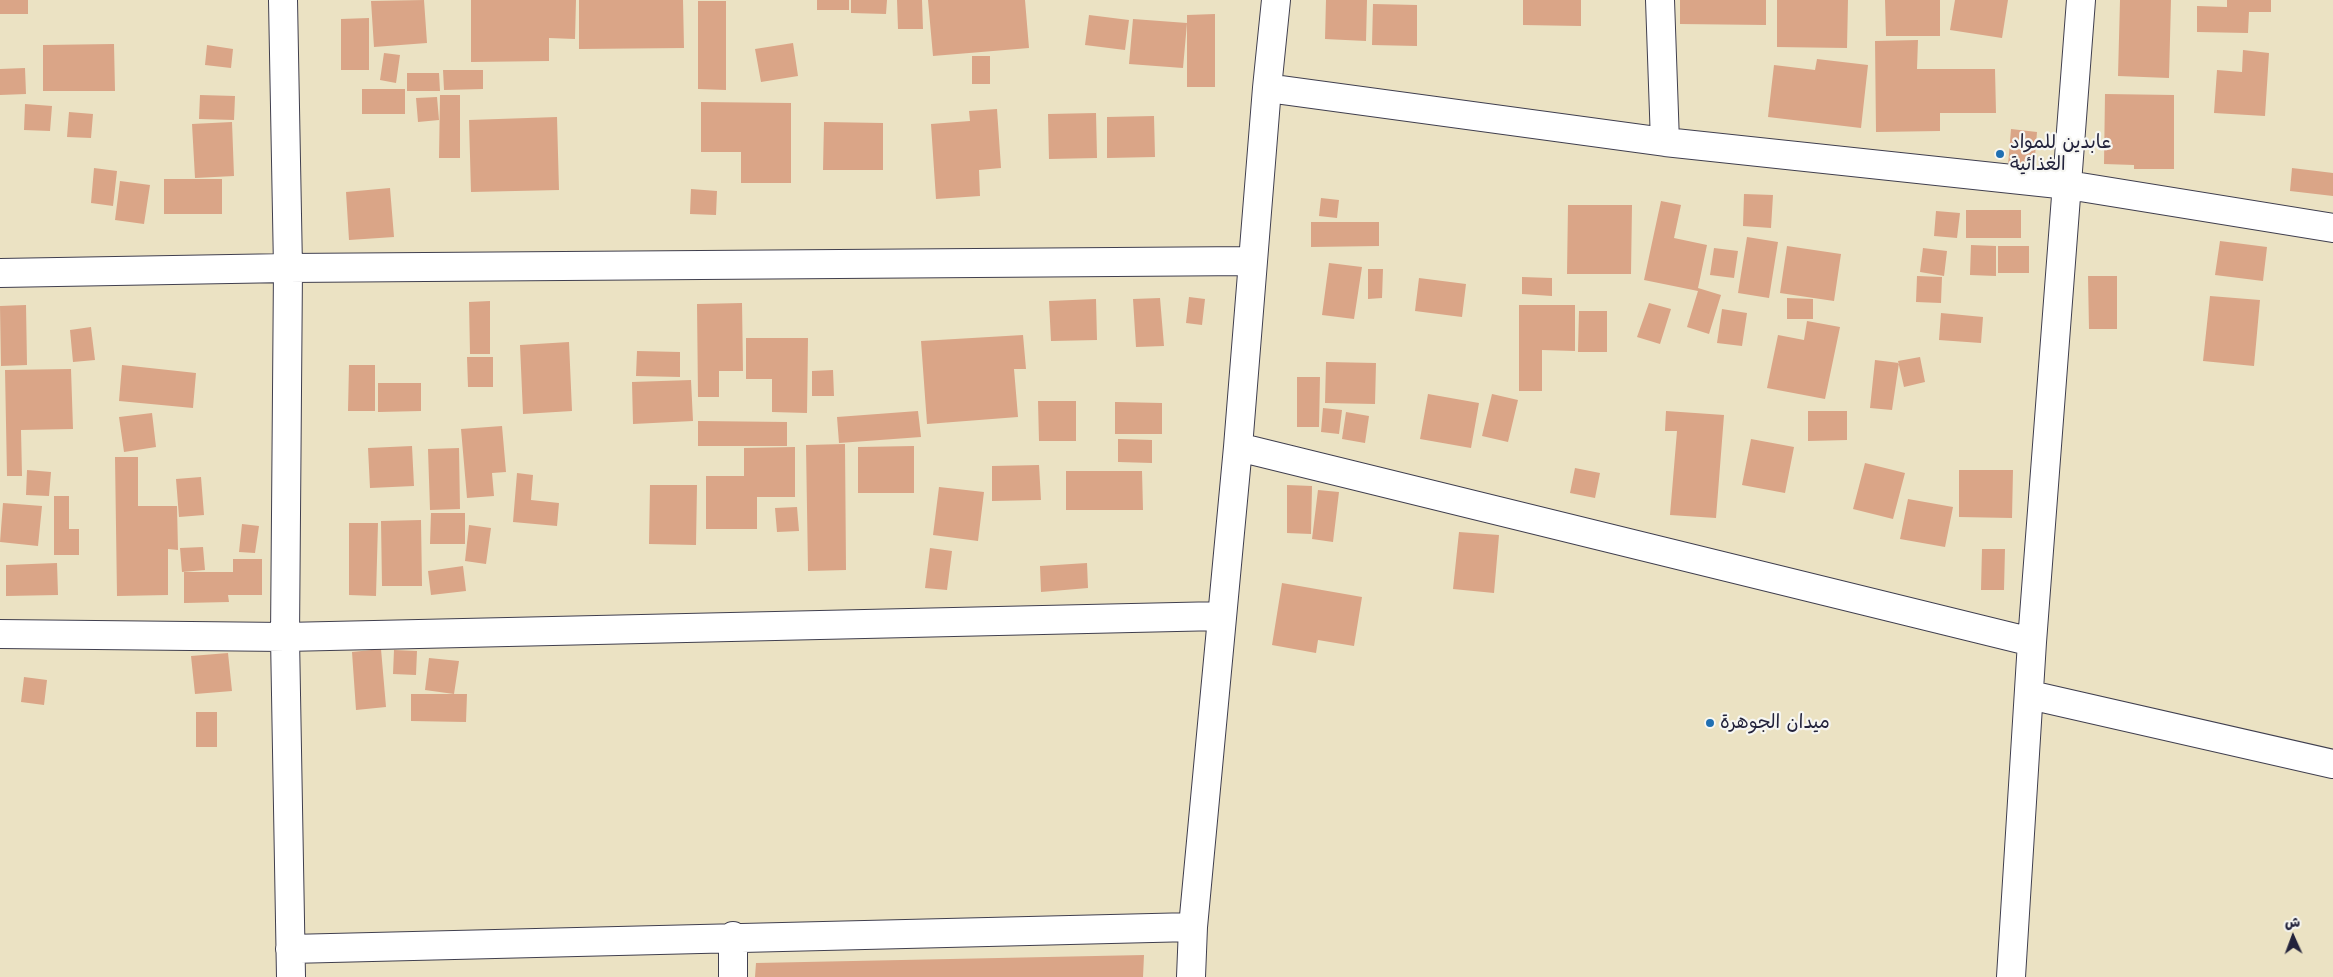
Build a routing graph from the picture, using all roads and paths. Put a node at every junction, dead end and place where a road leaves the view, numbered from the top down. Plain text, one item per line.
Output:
1 (283, 0) edge
2 (1276, 0) edge
3 (1660, 0) edge
4 (2081, 0) edge
5 (1267, 88) junction
6 (1665, 142) junction
7 (2068, 185) junction
8 (2333, 228) edge
9 (1252, 261) junction
10 (288, 268) junction
11 (0, 273) edge
12 (1238, 447) junction
13 (1221, 616) junction
14 (0, 634) edge
15 (285, 637) junction
16 (2032, 642) junction
17 (2030, 695) junction
18 (2333, 764) edge
19 (1193, 927) junction
20 (733, 936) junction
21 (290, 949) junction
22 (291, 977) edge
23 (733, 977) edge
24 (1191, 977) edge
25 (2011, 977) edge

1 - 10 street
2 - 5 street
3 - 6 street
4 - 7 street
5 - 6 street
5 - 9 street
6 - 7 street
7 - 8 street
7 - 16 street
9 - 10 street
9 - 12 street
10 - 11 street
10 - 15 street
12 - 13 street
12 - 16 street
13 - 15 street
13 - 19 street
14 - 15 street
15 - 21 street
16 - 17 street
17 - 18 street
17 - 25 street
19 - 20 street
19 - 24 street
20 - 21 street
20 - 23 street
21 - 22 street

